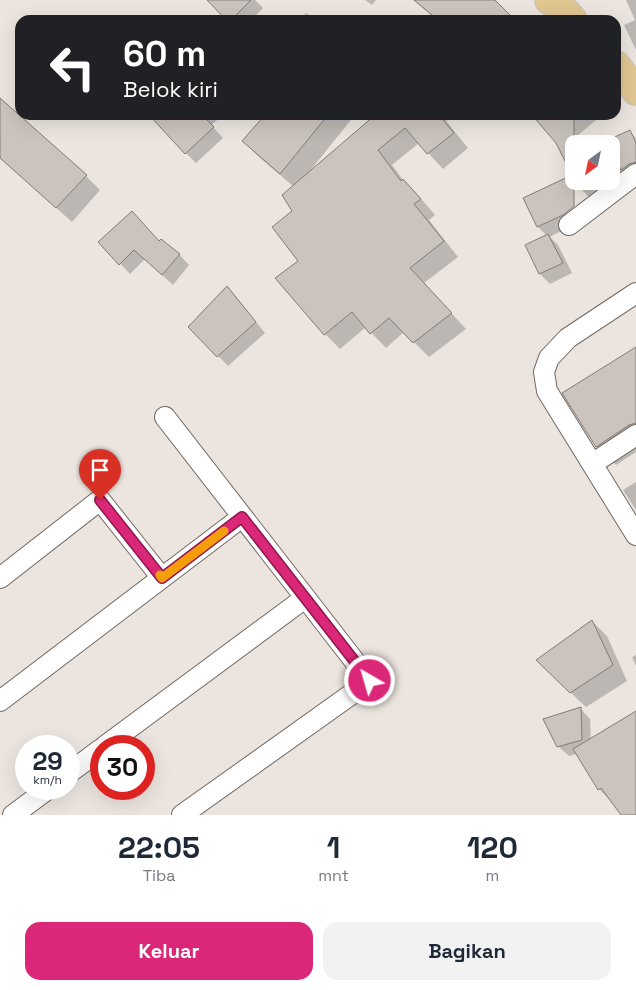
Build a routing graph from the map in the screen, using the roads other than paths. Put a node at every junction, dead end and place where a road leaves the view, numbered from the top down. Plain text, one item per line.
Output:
1 (549, 0) edge
2 (568, 15) edge
3 (621, 72) edge
4 (636, 91) edge
5 (636, 174) edge
6 (569, 225) dead end
7 (636, 293) edge
8 (165, 418) dead end
9 (636, 435) edge
10 (592, 464) junction
11 (242, 517) junction
12 (636, 536) edge
13 (0, 578) edge
14 (162, 578) junction
15 (305, 598) junction
16 (0, 701) edge
17 (120, 735) edge
18 (33, 800) edge
19 (13, 815) edge
20 (182, 815) edge

1 - 2 main road
3 - 4 main road
5 - 6 street
7 - 10 street
8 - 11 street
9 - 10 street
10 - 12 street
11 - 14 street
11 - 15 street
13 - 14 street
14 - 16 street
15 - 17 street
15 - 20 street
18 - 19 street

